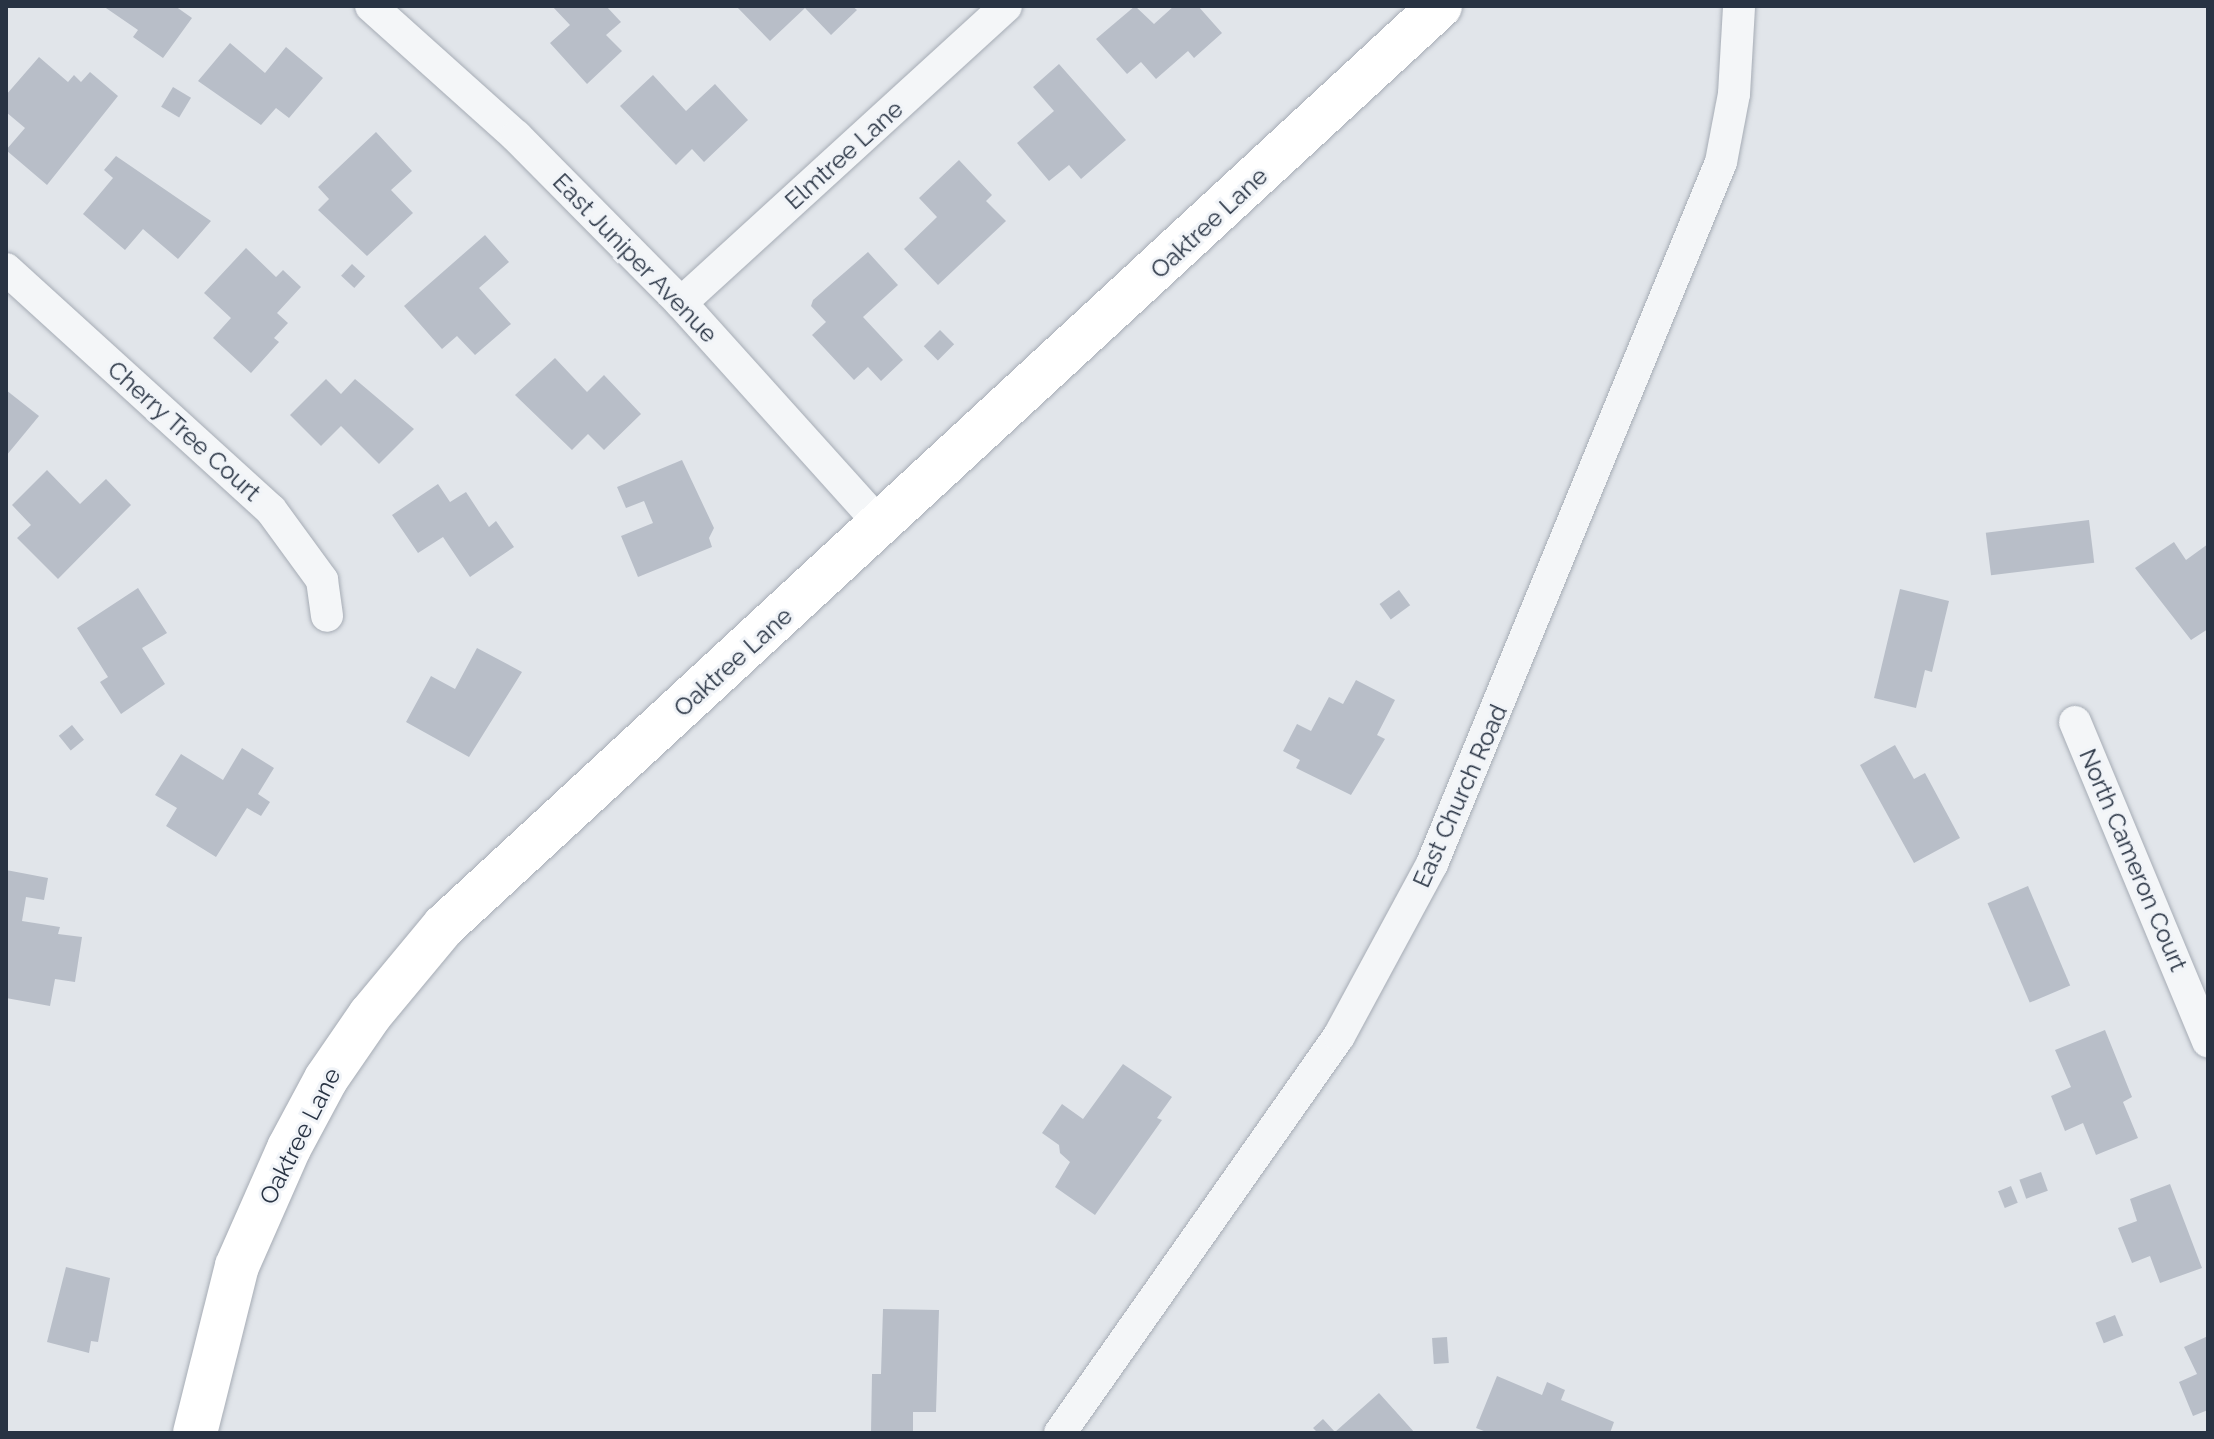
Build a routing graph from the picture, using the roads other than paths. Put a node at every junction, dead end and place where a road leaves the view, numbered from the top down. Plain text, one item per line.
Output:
1 (371, 6) edge
2 (1006, 6) edge
3 (1440, 6) edge
4 (1739, 6) edge
5 (6, 269) edge
6 (681, 303) junction
7 (882, 526) junction
8 (327, 616) dead end
9 (2075, 722) dead end
10 (2208, 1041) edge
11 (195, 1433) edge
12 (1060, 1433) edge

1 - 6 street, East Juniper Avenue
2 - 6 street, Elmtree Lane
3 - 7 street, Oaktree Lane
4 - 12 street, East Church Road
5 - 8 street, Cherry Tree Court
6 - 7 street, East Juniper Avenue
7 - 11 street, Oaktree Lane
9 - 10 street, North Cameron Court

